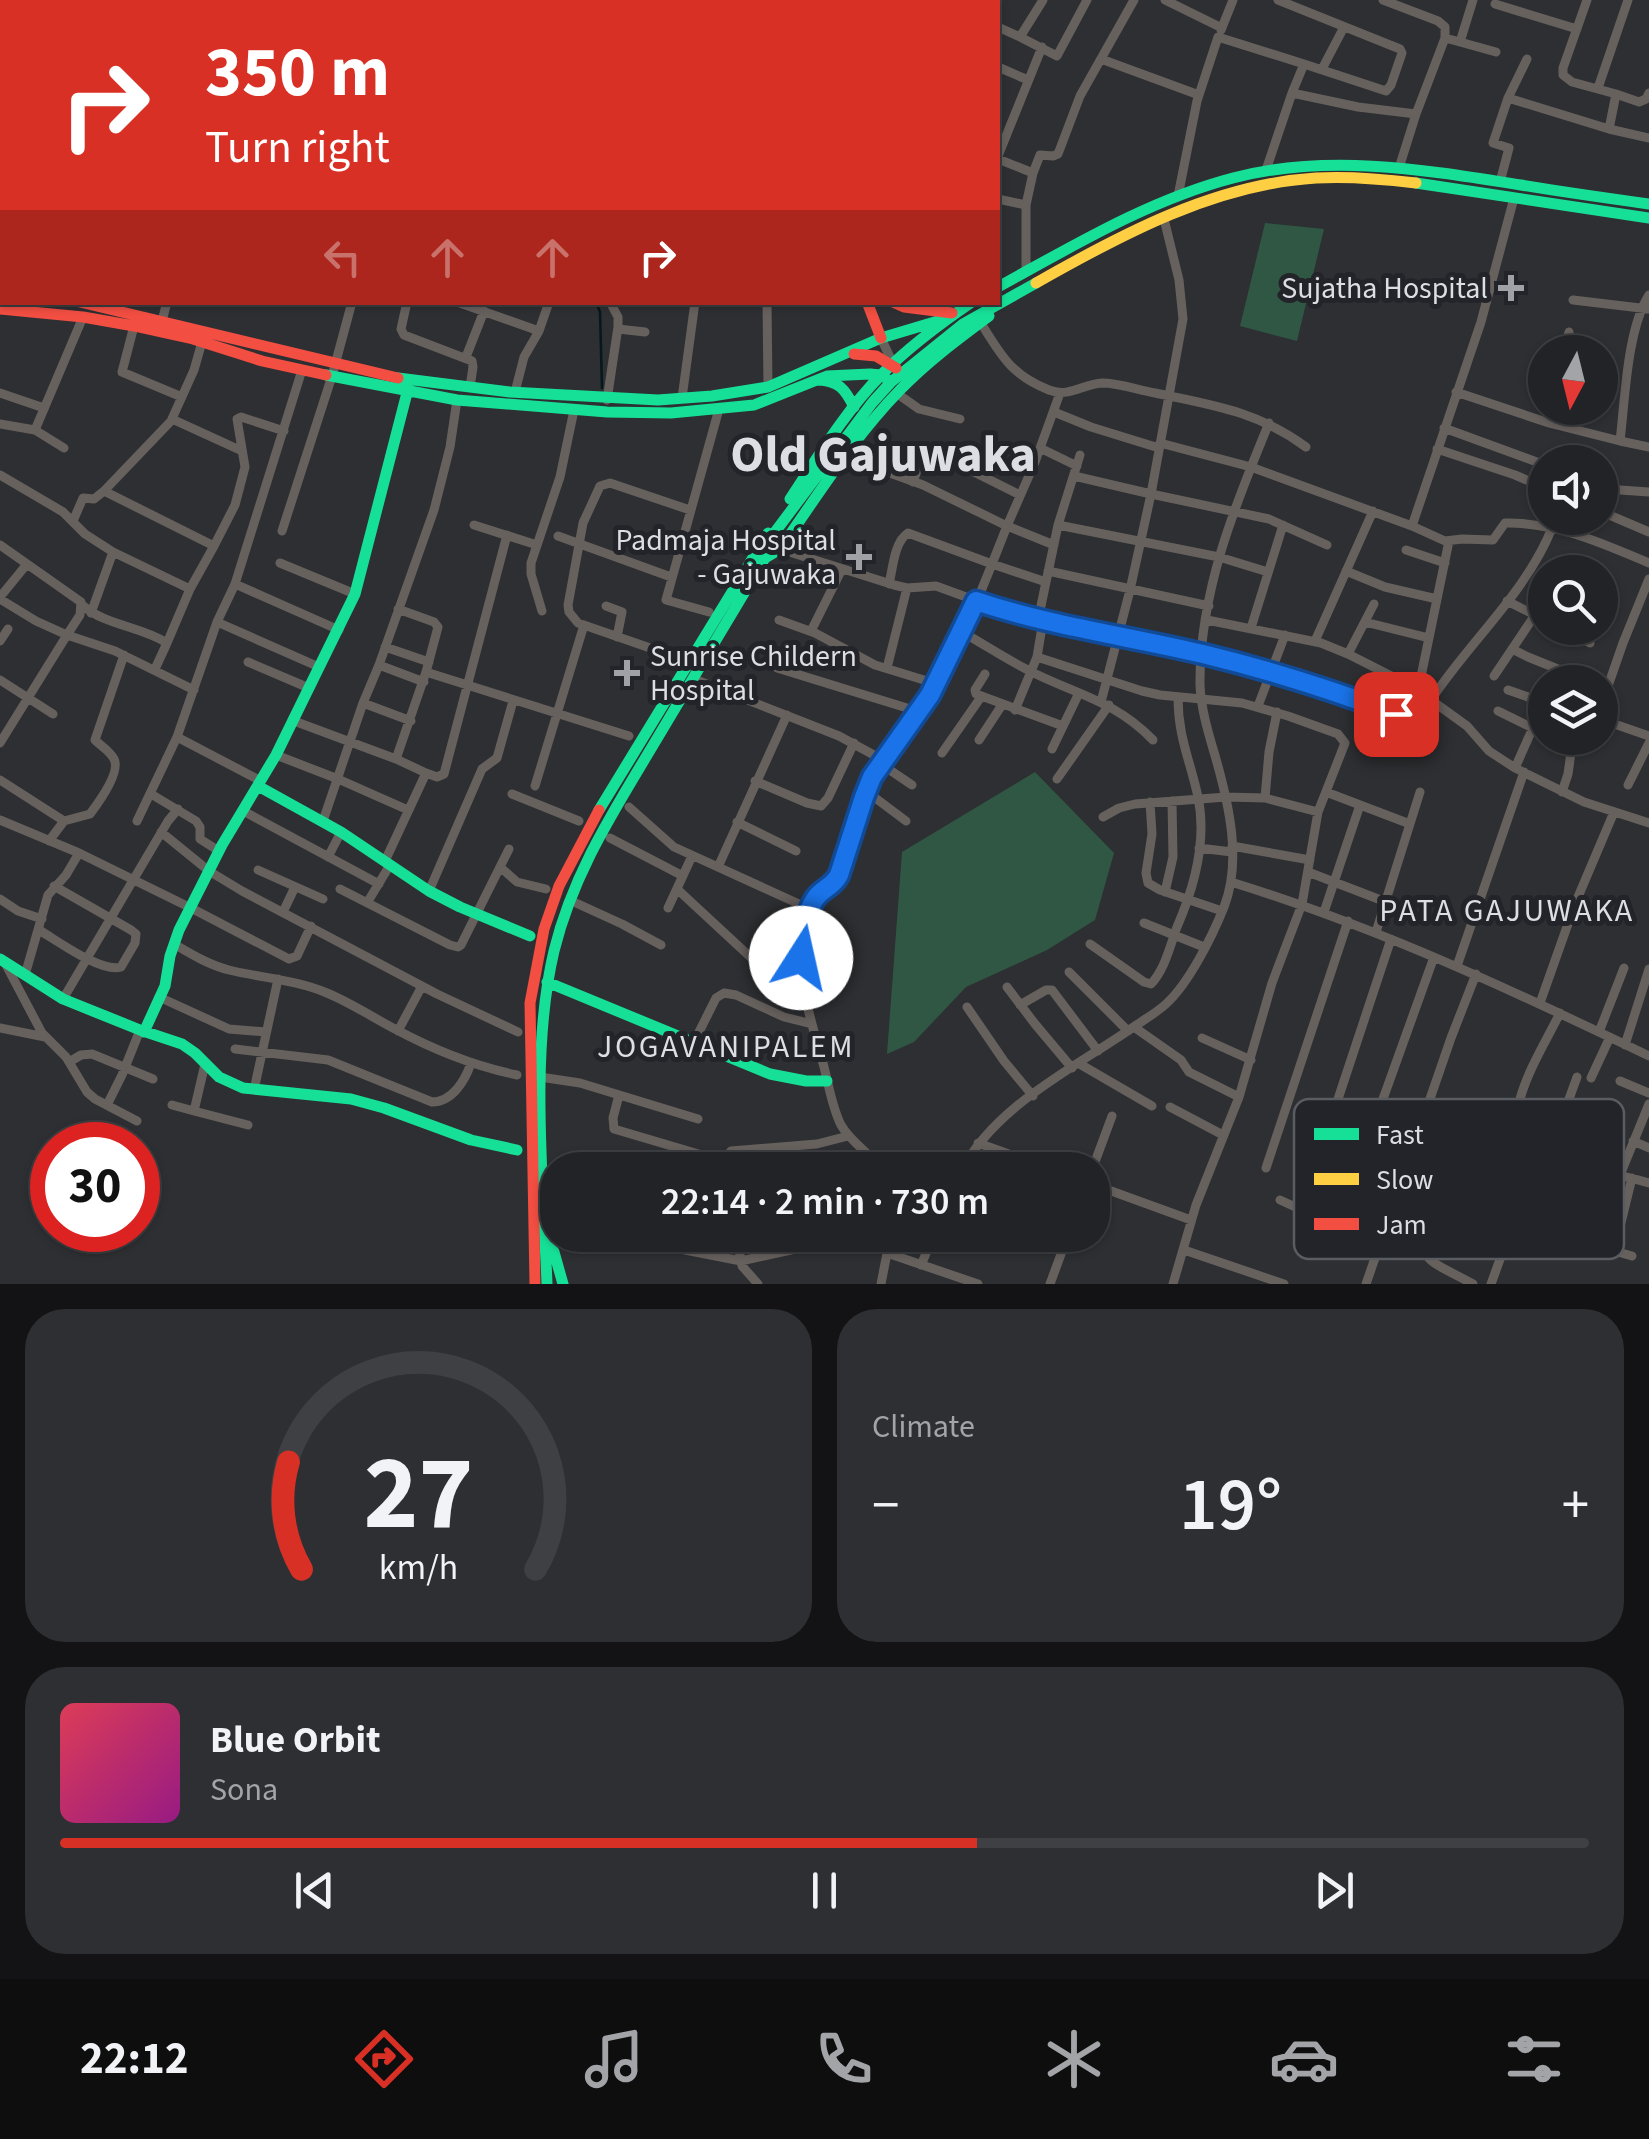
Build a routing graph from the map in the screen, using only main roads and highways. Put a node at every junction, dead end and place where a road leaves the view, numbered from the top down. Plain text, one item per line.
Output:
1 (1649, 204) edge
2 (1649, 218) edge
3 (1000, 287) edge
4 (1002, 303) joint
5 (93, 305) edge
6 (868, 305) edge
7 (968, 305) edge
8 (997, 305) edge
9 (929, 306) edge
10 (0, 309) edge
11 (951, 316) junction
12 (882, 338) junction
13 (935, 338) junction
14 (835, 358) junction
15 (333, 370) junction
16 (891, 373) junction
17 (818, 380) junction
18 (408, 389) junction
19 (854, 408) junction
20 (755, 560) junction
21 (259, 784) junction
22 (530, 936) dead end
23 (2, 960) edge
24 (547, 982) junction
25 (142, 1031) junction
26 (827, 1081) road end
27 (518, 1150) dead end
28 (546, 1152) edge
29 (546, 1252) edge
30 (554, 1252) edge
31 (535, 1284) edge
32 (548, 1284) edge
33 (562, 1284) edge

1 - 3 main road
2 - 4 main road
4 - 20 main road
5 - 15 main road
6 - 12 main road
7 - 11 main road
8 - 13 main road
9 - 11 main road
10 - 15 main road
11 - 12 main road
11 - 13 main road
12 - 14 main road
13 - 16 main road
14 - 15 main road
14 - 16 main road
15 - 18 main road
16 - 17 main road
16 - 19 main road
16 - 20 main road
17 - 18 main road
17 - 19 main road
18 - 21 main road
19 - 20 main road
20 - 24 main road
20 - 31 main road
21 - 22 main road
21 - 25 main road
23 - 25 main road
24 - 26 main road
24 - 28 main road
25 - 27 main road
29 - 32 main road
30 - 33 main road

